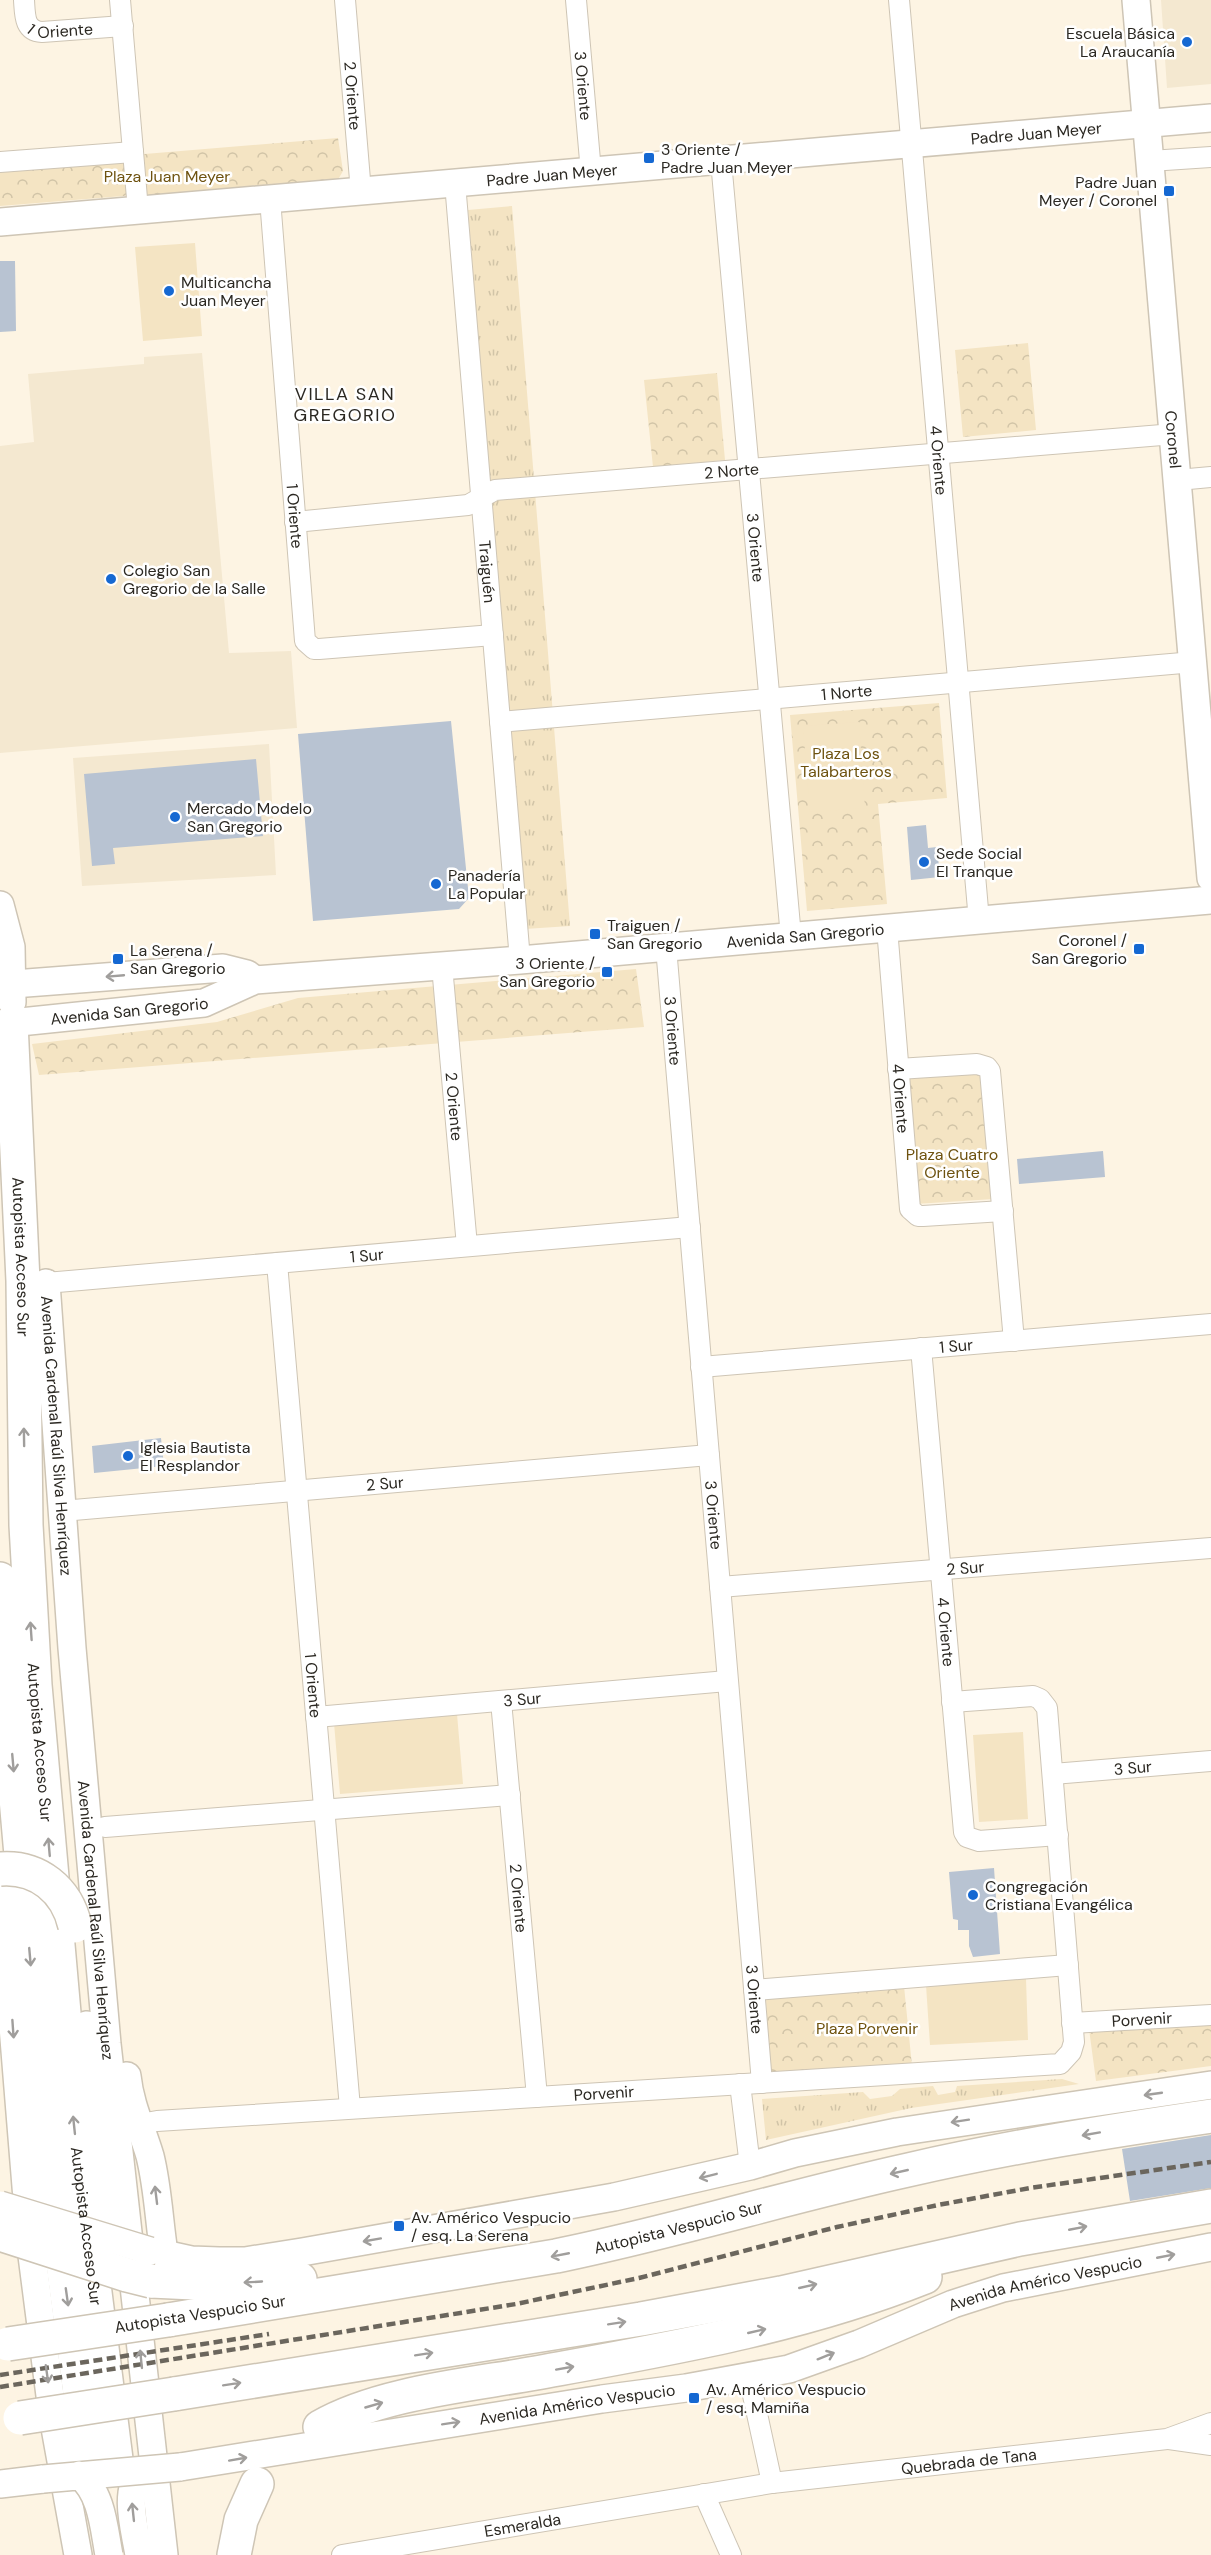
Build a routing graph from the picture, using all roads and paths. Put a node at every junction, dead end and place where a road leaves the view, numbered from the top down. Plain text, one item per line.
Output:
1 (24, 0) edge
2 (120, 0) edge
3 (345, 0) edge
4 (576, 0) edge
5 (899, 0) edge
6 (1136, 0) edge
7 (123, 26) junction
8 (1211, 118) edge
9 (1146, 124) junction
10 (911, 144) junction
11 (133, 152) junction
12 (1211, 157) edge
13 (721, 161) junction
14 (1150, 161) junction
15 (0, 162) edge
16 (591, 172) junction
17 (455, 183) junction
18 (361, 192) junction
19 (270, 199) junction
20 (138, 210) junction
21 (0, 222) edge
22 (1174, 434) junction
23 (938, 454) junction
24 (749, 469) junction
25 (1211, 477) edge
26 (1178, 480) junction
27 (481, 498) junction
28 (295, 522) junction
29 (493, 635) junction
30 (1194, 662) junction
31 (958, 682) junction
32 (769, 699) junction
33 (500, 722) junction
34 (1211, 878) edge
35 (1211, 900) edge
36 (0, 905) edge
37 (979, 921) junction
38 (887, 928) junction
39 (791, 937) junction
40 (666, 947) junction
41 (520, 960) junction
42 (442, 966) junction
43 (255, 980) junction
44 (7, 985) edge
45 (6, 1024) edge
46 (898, 1069) junction
47 (15, 1108) junction
48 (1003, 1211) junction
49 (690, 1227) junction
50 (467, 1246) junction
51 (277, 1263) junction
52 (46, 1283) junction
53 (1211, 1324) edge
54 (1014, 1341) junction
55 (921, 1348) junction
56 (701, 1367) junction
57 (709, 1455) junction
58 (297, 1490) junction
59 (62, 1511) junction
60 (1211, 1548) edge
61 (940, 1570) junction
62 (0, 1579) edge
63 (720, 1587) junction
64 (72, 1648) junction
65 (727, 1682) junction
66 (501, 1701) junction
67 (952, 1702) junction
68 (316, 1717) junction
69 (1211, 1761) edge
70 (1053, 1774) junction
71 (510, 1795) junction
72 (324, 1810) junction
73 (105, 1827) junction
74 (1058, 1835) junction
75 (0, 1868) edge
76 (1068, 1965) junction
77 (754, 1990) junction
78 (1211, 2015) edge
79 (1072, 2023) junction
80 (762, 2083) junction
81 (740, 2084) junction
82 (1211, 2085) edge
83 (537, 2097) junction
84 (350, 2108) junction
85 (0, 2111) edge
86 (1211, 2116) edge
87 (140, 2124) junction
88 (750, 2166) junction
89 (23, 2170) junction
90 (0, 2205) edge
91 (1211, 2206) edge
92 (0, 2234) edge
93 (1020, 2239) junction
94 (1211, 2247) edge
95 (155, 2262) junction
96 (395, 2283) junction
97 (4, 2344) edge
98 (749, 2377) junction
99 (108, 2391) junction
100 (10, 2420) edge
101 (1211, 2423) edge
102 (320, 2427) dead end
103 (1167, 2439) junction
104 (1211, 2445) edge
105 (107, 2469) junction
106 (772, 2483) junction
107 (0, 2484) edge
108 (257, 2484) dead end
109 (704, 2494) junction
110 (78, 2555) edge
111 (109, 2555) edge
112 (139, 2555) edge
113 (164, 2555) edge
114 (234, 2555) edge
115 (342, 2555) edge
116 (731, 2555) edge

1 - 7 street, 1 Oriente
2 - 7 street
3 - 18 street, 2 Oriente
4 - 16 street, 3 Oriente
5 - 10 street, 4 Oriente
6 - 9 main road, Coronel
7 - 11 street
8 - 9 main road, Padre Juan Meyer
9 - 10 main road, Padre Juan Meyer
9 - 14 main road, Coronel
10 - 13 main road, Padre Juan Meyer
10 - 23 street, 4 Oriente
11 - 15 street
11 - 20 street
12 - 14 street
13 - 16 main road, Padre Juan Meyer
13 - 24 street, 3 Oriente
14 - 22 main road, Coronel
16 - 17 main road, Padre Juan Meyer
17 - 18 main road, Padre Juan Meyer
17 - 27 street, Traiguén
18 - 19 main road, Padre Juan Meyer
19 - 20 main road, Padre Juan Meyer
19 - 28 street, 1 Oriente
20 - 21 main road, Padre Juan Meyer
22 - 23 street, 2 Norte
22 - 26 main road, Coronel
23 - 24 street, 2 Norte
23 - 31 street, 4 Oriente
24 - 27 street, 2 Norte
24 - 32 street, 3 Oriente
25 - 26 street
26 - 30 main road, Coronel
27 - 28 street, 2 Norte
27 - 29 street, Traiguén
28 - 29 street, 1 Oriente
29 - 33 street, Traiguén
30 - 31 street, 1 Norte
30 - 34 main road, Coronel
31 - 32 street, 1 Norte
31 - 37 street, 4 Oriente
32 - 33 street, 1 Norte
32 - 39 street, 3 Oriente
33 - 41 street, Traiguén
35 - 37 main road, Avenida San Gregorio
36 - 44 main road
37 - 38 main road, Avenida San Gregorio
38 - 39 main road, Avenida San Gregorio
38 - 46 street, 4 Oriente
39 - 40 main road, Avenida San Gregorio
40 - 41 main road, Avenida San Gregorio
40 - 49 street, 3 Oriente
41 - 42 main road, Avenida San Gregorio
42 - 43 main road, Avenida San Gregorio
42 - 50 street, 2 Oriente
43 -> 44 main road, Avenida San Gregorio
43 - 45 main road, Avenida San Gregorio
44 - 45 main road
45 - 47 highway, Autopista Acceso Sur
46 - 48 street
46 - 48 street, 4 Oriente
47 - 52 highway
99 -> 47 highway, Autopista Acceso Sur
48 - 54 street
49 - 50 street, 1 Sur
49 - 56 street, 3 Oriente
50 - 51 street, 1 Sur
51 - 52 street, 1 Sur
51 - 58 street, 1 Oriente
52 - 59 main road, Avenida Cardenal Raúl Silva Henríquez
53 - 54 street, 1 Sur
54 - 55 street, 1 Sur
55 - 56 street, 1 Sur
55 - 61 street, 4 Oriente
56 - 57 street, 3 Oriente
57 - 58 street, 2 Sur
57 - 63 street, 3 Oriente
58 - 59 street, 2 Sur
58 - 68 street, 1 Oriente
59 - 64 main road, Avenida Cardenal Raúl Silva Henríquez
60 - 61 street, 2 Sur
61 - 63 street, 2 Sur
61 - 67 street, 4 Oriente
62 -> 105 highway, Autopista Acceso Sur
63 - 65 street, 3 Oriente
64 - 73 main road, Avenida Cardenal Raúl Silva Henríquez
113 -> 64 main road, Avenida Cardenal Raúl Silva Henríquez
65 - 66 street, 3 Sur
65 - 77 street, 3 Oriente
66 - 68 street, 3 Sur
66 - 71 street, 2 Oriente
67 - 70 street
67 - 74 street, 4 Oriente
68 - 72 street, 1 Oriente
69 - 70 street, 3 Sur
70 - 74 street
71 - 72 street
71 - 83 street, 2 Oriente
72 - 73 street
72 - 84 street, 1 Oriente
73 - 87 main road, Avenida Cardenal Raúl Silva Henríquez
74 - 76 street
75 -> 89 main road
75 - 99 highway, bridge
76 - 77 street
76 - 79 street
77 - 80 street, 3 Oriente
78 - 79 street, Porvenir
79 - 80 street, Porvenir
80 - 81 street, Porvenir
81 - 83 street, Porvenir
81 - 88 street
82 -> 88 main road
83 - 84 street, Porvenir
84 - 87 street, Porvenir
85 - 89 main road
86 -> 96 highway, Autopista Vespucio Sur
95 -> 87 main road, Avenida Cardenal Raúl Silva Henríquez
88 -> 95 main road
89 -> 110 main road
90 - 95 main road, bridge
93 -> 91 highway
92 - 95 highway, bridge
100 -> 93 highway, bridge
102 -> 93 highway
98 -> 94 main road, Avenida Américo Vespucio
96 -> 95 highway
96 - 97 highway, Autopista Vespucio Sur, bridge
105 -> 98 main road, Avenida Américo Vespucio, bridge
98 - 106 street
99 - 105 highway, Autopista Acceso Sur
101 - 103 street, Quebrada de Tana
103 - 104 street, Quebrada de Tana
103 - 106 street, Quebrada de Tana
105 - 107 main road, Avenida Américo Vespucio, bridge
105 - 111 main road, bridge
112 -> 105 main road
106 - 109 street, Esmeralda
108 - 114 highway
109 - 115 street, Esmeralda
109 - 116 street

